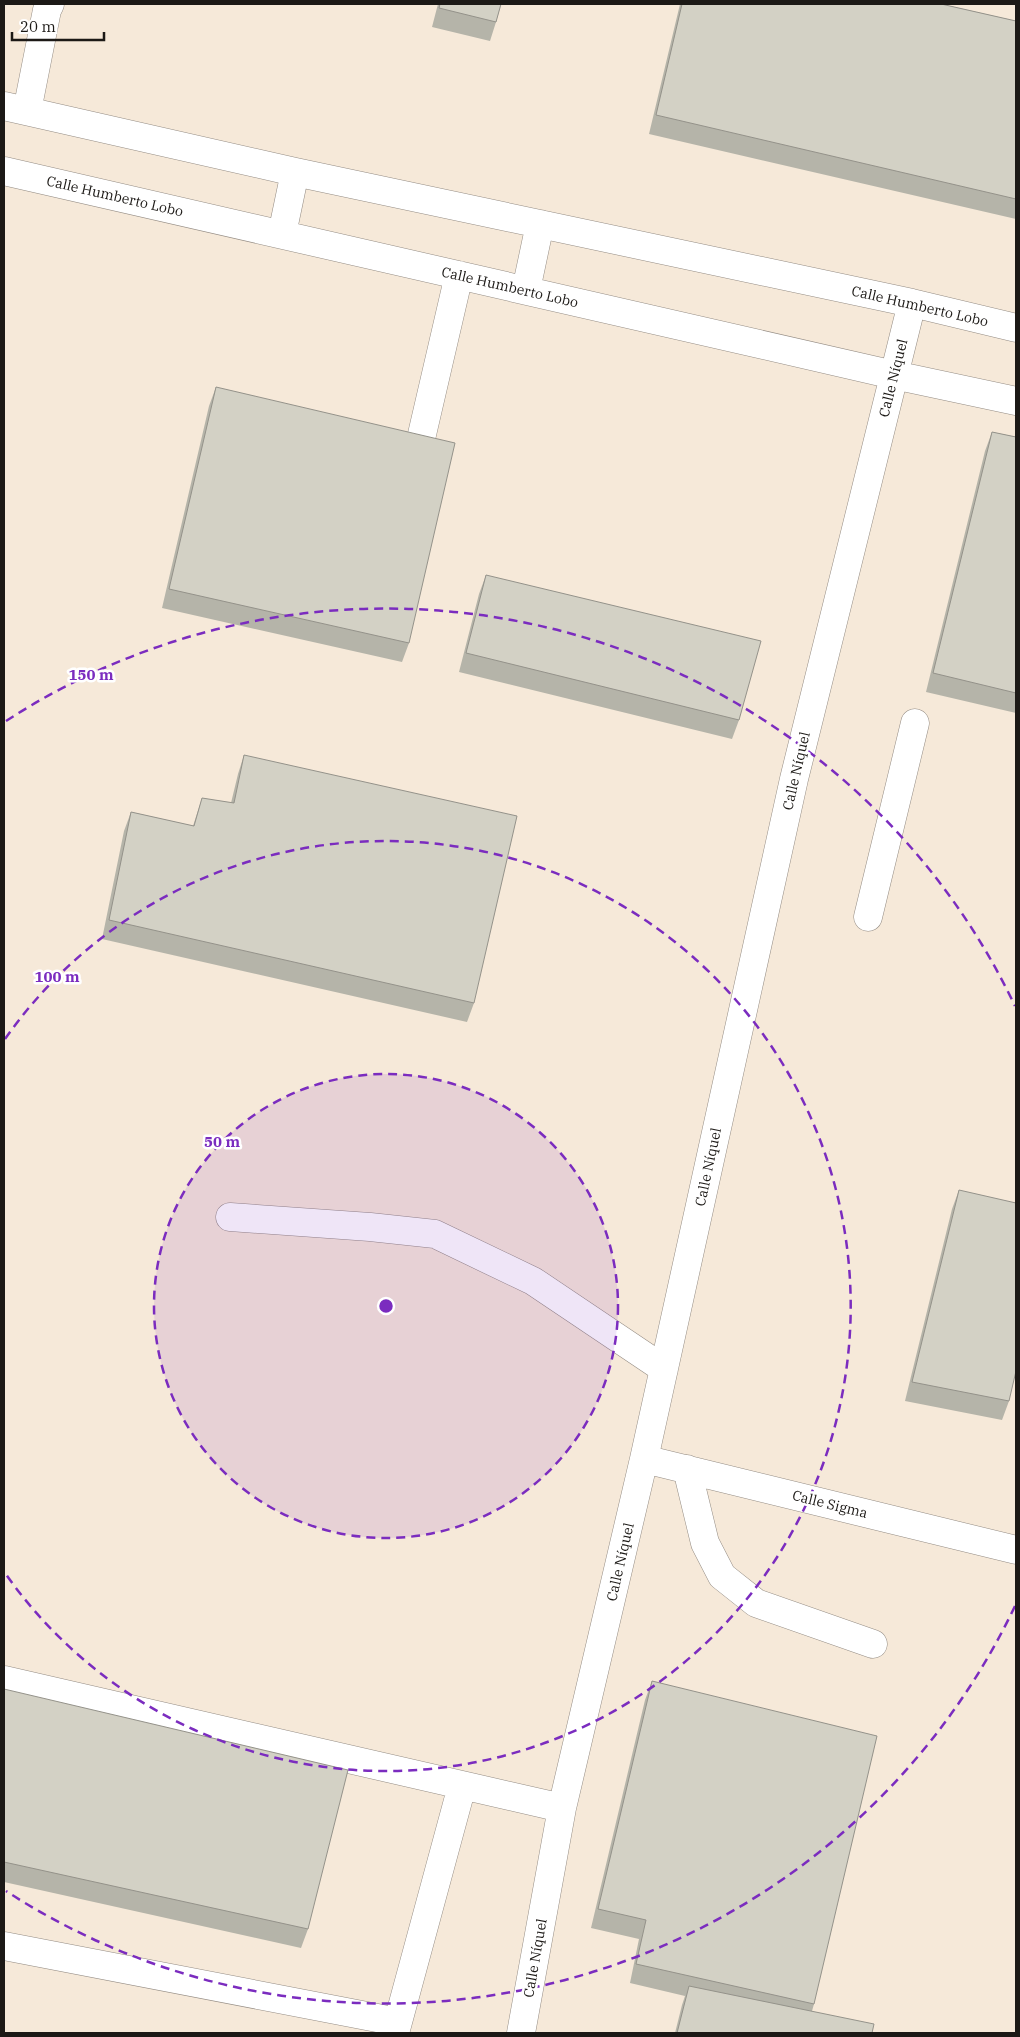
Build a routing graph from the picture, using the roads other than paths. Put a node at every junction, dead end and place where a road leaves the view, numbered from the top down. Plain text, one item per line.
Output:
1 (50, 4) edge
2 (15, 109) edge
3 (4, 171) edge
4 (295, 172) junction
5 (540, 224) junction
6 (282, 234) junction
7 (458, 275) junction
8 (526, 290) junction
9 (912, 303) junction
10 (1016, 328) edge
11 (894, 375) junction
12 (1016, 401) edge
13 (420, 443) edge
14 (915, 723) dead end
15 (868, 917) dead end
16 (230, 1217) dead end
17 (664, 1369) junction
18 (644, 1459) junction
19 (687, 1470) junction
20 (1016, 1550) edge
21 (874, 1644) dead end
22 (4, 1680) edge
23 (462, 1786) junction
24 (562, 1808) junction
25 (4, 1946) edge
26 (396, 2028) edge
27 (521, 2033) edge

1 - 2 street
2 - 4 street, Calle Humberto Lobo
3 - 6 street, Calle Humberto Lobo
4 - 5 street, Calle Humberto Lobo
4 - 6 street
5 - 8 street
5 - 9 street, Calle Humberto Lobo
6 - 7 street, Calle Humberto Lobo
7 - 8 street, Calle Humberto Lobo
7 - 13 street
8 - 11 street, Calle Humberto Lobo
9 - 10 street, Calle Humberto Lobo
9 - 11 street, Calle Níquel
11 - 12 street, Calle Humberto Lobo
11 - 17 street, Calle Níquel
14 - 15 street
16 - 17 street
17 - 18 street, Calle Níquel
18 - 19 street, Calle Sigma
18 - 24 street, Calle Níquel
19 - 20 street, Calle Sigma
19 - 21 street
22 - 23 street
23 - 24 street
23 - 26 street
24 - 27 street, Calle Níquel
25 - 26 street

